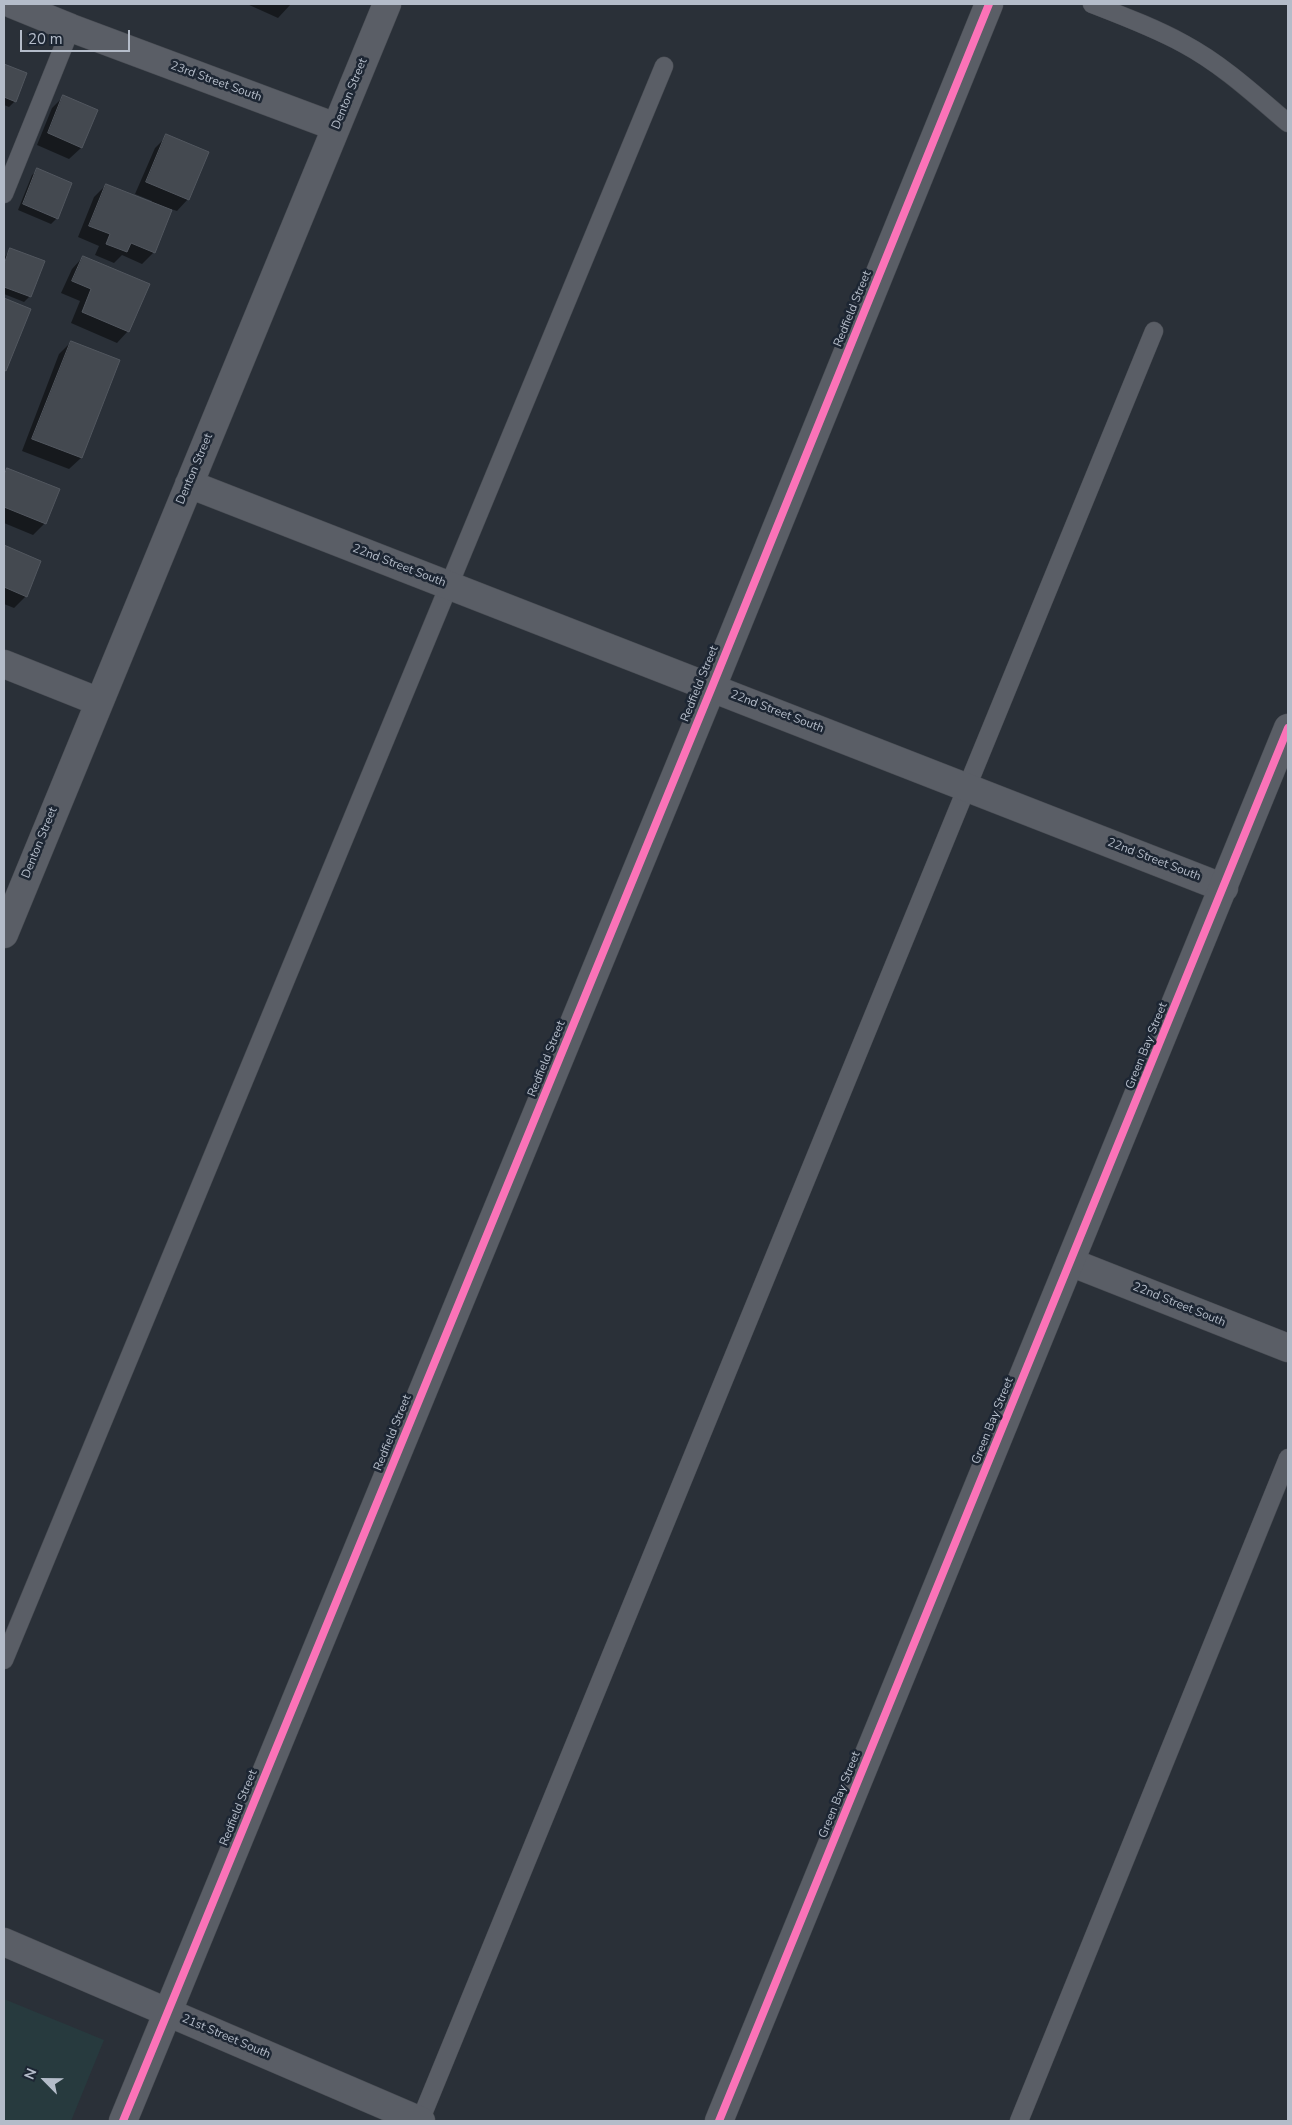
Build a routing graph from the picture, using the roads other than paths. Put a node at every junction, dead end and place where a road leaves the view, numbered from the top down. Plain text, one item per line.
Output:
1 (12, 4) edge
2 (387, 4) edge
3 (989, 4) edge
4 (1092, 4) edge
5 (71, 28) junction
6 (664, 66) dead end
7 (1288, 123) edge
8 (336, 127) junction
9 (4, 194) edge
10 (1154, 331) dead end
11 (189, 484) junction
12 (448, 584) junction
13 (4, 664) edge
14 (712, 687) junction
15 (97, 701) junction
16 (1288, 731) edge
17 (966, 786) junction
18 (1224, 888) junction
19 (4, 934) edge
20 (1070, 1262) junction
21 (1288, 1348) edge
22 (1288, 1458) edge
23 (4, 1660) edge
24 (4, 1942) edge
25 (168, 2012) junction
26 (123, 2121) edge
27 (421, 2121) edge
28 (719, 2121) edge
29 (1019, 2121) edge

1 - 5 street, 23rd Street South
2 - 8 street, Denton Street
3 - 14 street, Redfield Street
4 - 7 lane
5 - 8 street, 23rd Street South
5 - 9 lane
6 - 12 lane
8 - 11 street, Denton Street
10 - 17 lane
11 - 12 street, 22nd Street South
11 - 15 street, Denton Street
12 - 14 street, 22nd Street South
12 - 23 lane
13 - 15 street
14 - 17 street, 22nd Street South
14 - 25 street, Redfield Street
15 - 19 street, Denton Street
16 - 18 street, Green Bay Street
17 - 18 street, 22nd Street South
17 - 27 lane
18 - 20 street, Green Bay Street
20 - 21 street, 22nd Street South
20 - 28 street, Green Bay Street
22 - 29 lane
24 - 25 street, 21st Street South
25 - 26 street, Redfield Street
25 - 27 street, 21st Street South

